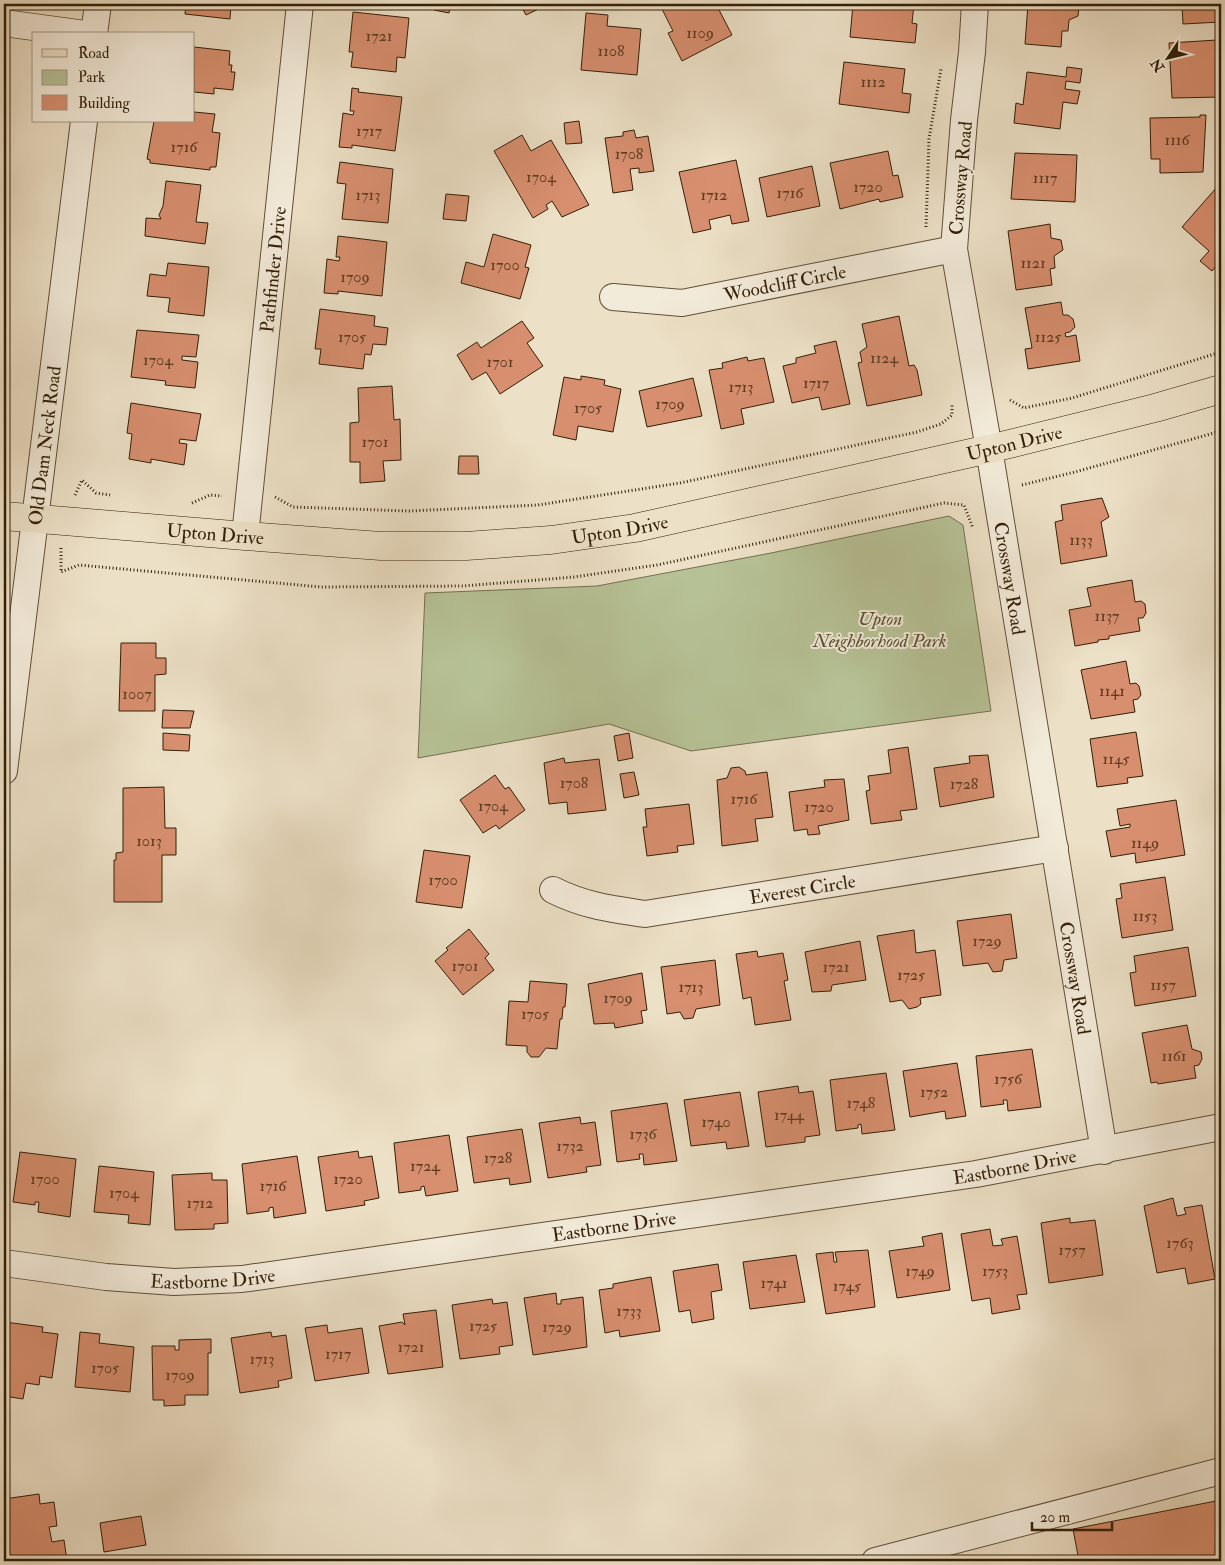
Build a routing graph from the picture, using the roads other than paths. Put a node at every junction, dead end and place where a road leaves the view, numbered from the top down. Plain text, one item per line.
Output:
1 (98, 4) edge
2 (300, 4) edge
3 (975, 4) edge
4 (4, 23) edge
5 (69, 32) edge
6 (94, 32) edge
7 (84, 122) edge
8 (954, 249) junction
9 (613, 297) dead end
10 (1221, 389) edge
11 (990, 450) junction
12 (4, 516) edge
13 (35, 519) junction
14 (245, 536) junction
15 (4, 771) edge
16 (1055, 848) junction
17 (553, 890) dead end
18 (1221, 1127) edge
19 (1104, 1151) junction
20 (4, 1263) edge
21 (1221, 1471) edge
22 (875, 1561) edge

1 - 6 street
2 - 14 street, Pathfinder Drive
3 - 8 street, Crossway Road
4 - 5 street
7 - 13 street, Old Dam Neck Road
8 - 9 street, Woodcliff Circle
8 - 11 street, Crossway Road
10 - 11 main road, Upton Drive
11 - 14 main road, Upton Drive
11 - 16 street, Crossway Road
12 - 13 main road, Upton Drive
13 - 14 main road, Upton Drive
13 - 15 street, Old Dam Neck Road
16 - 17 street, Everest Circle
16 - 19 street, Crossway Road
18 - 19 street, Eastborne Drive
19 - 20 street, Eastborne Drive
21 - 22 street

